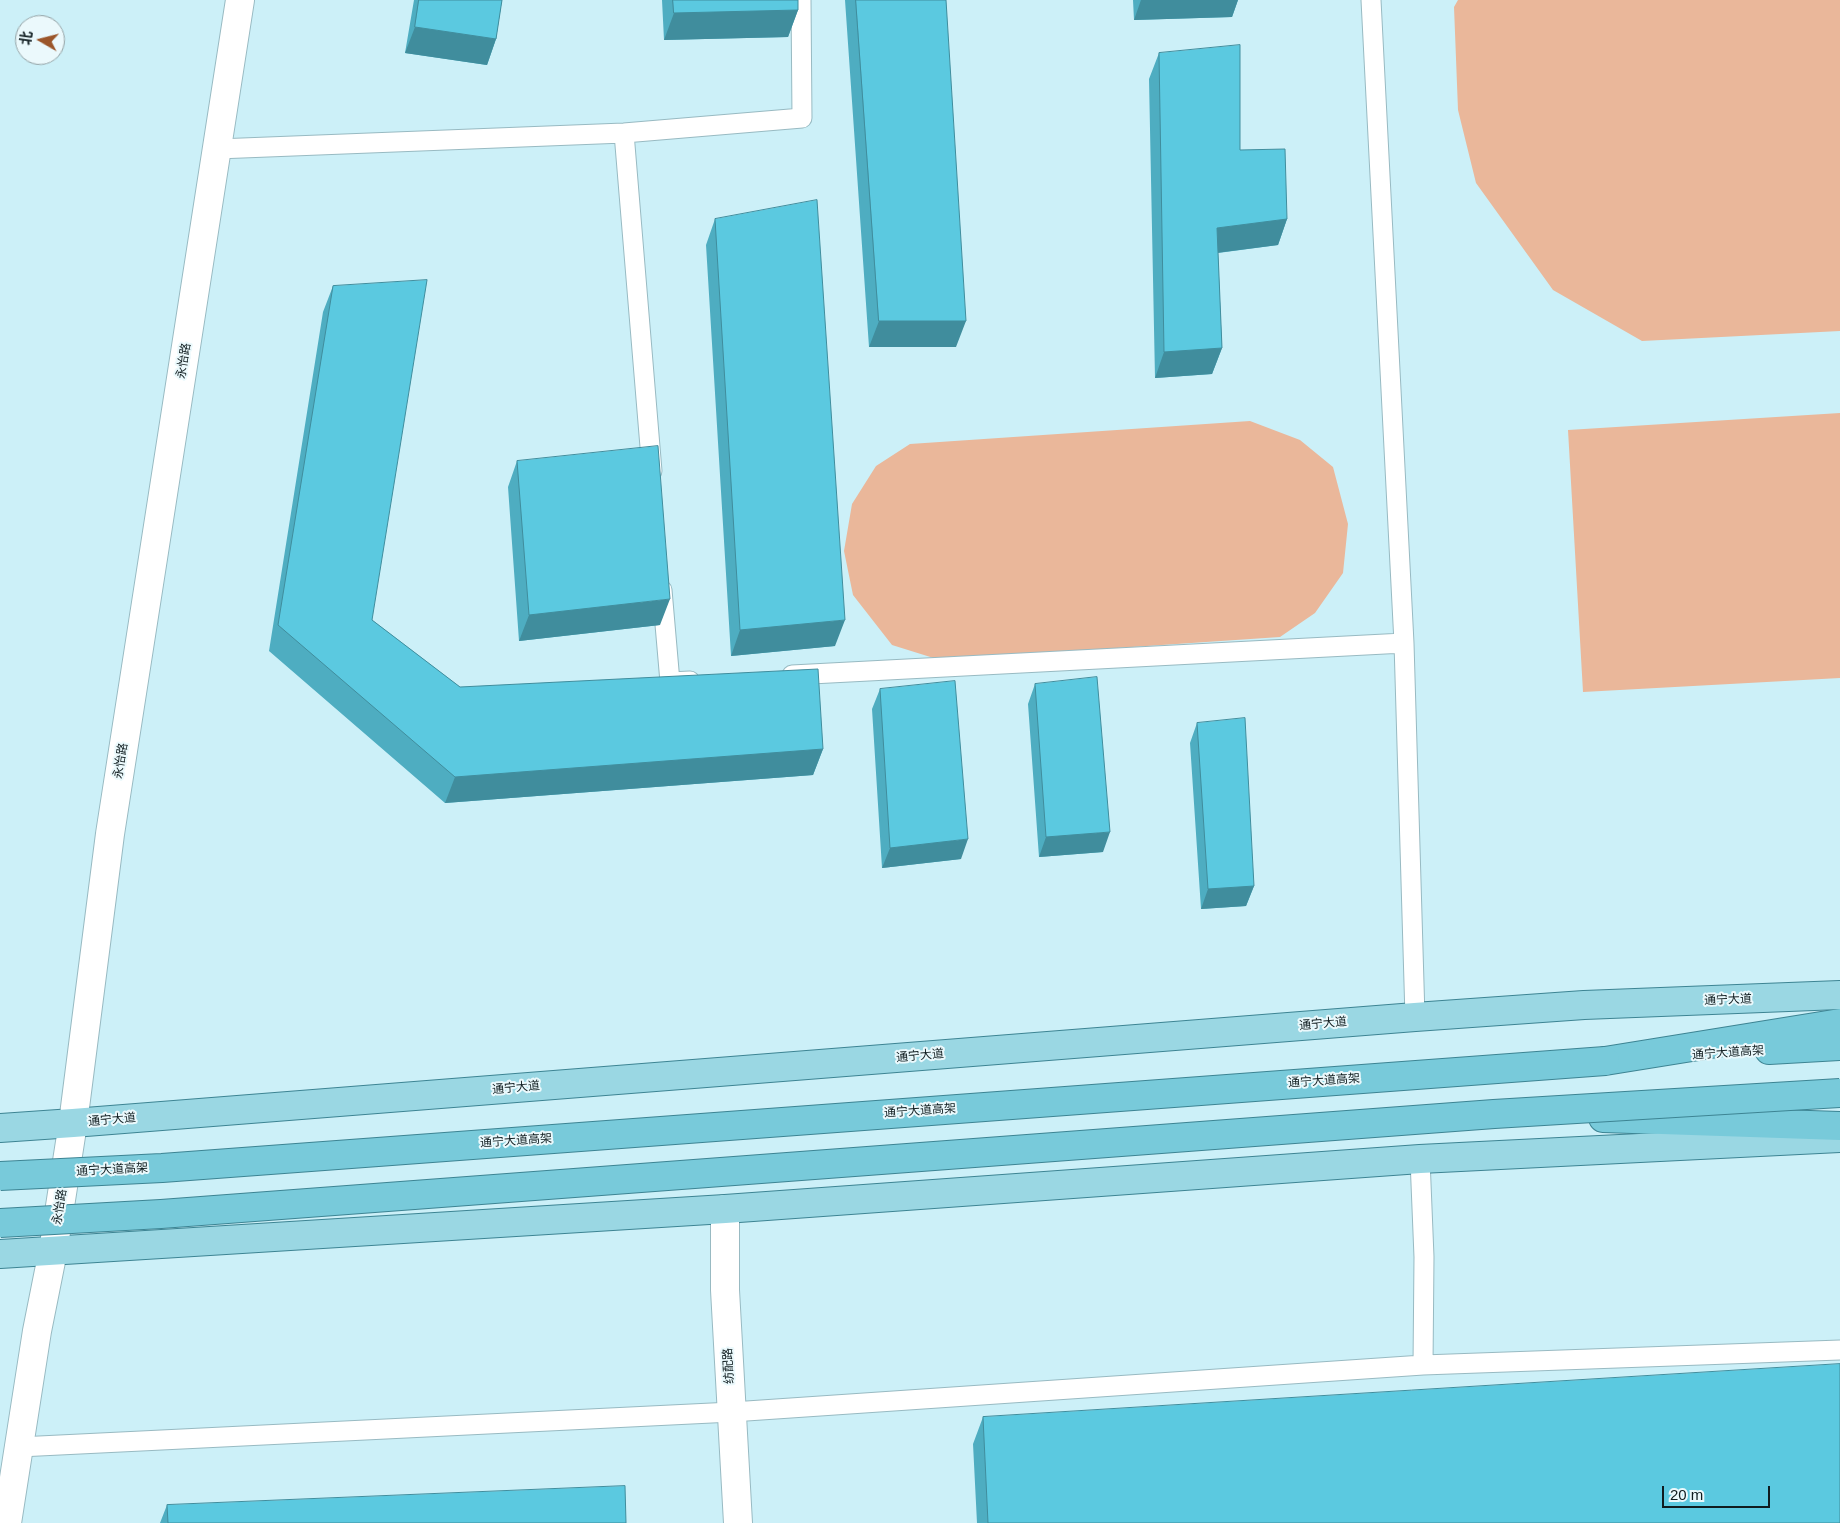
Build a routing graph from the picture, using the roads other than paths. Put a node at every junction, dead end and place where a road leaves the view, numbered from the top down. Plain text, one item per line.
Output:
1 (240, 0) edge
2 (801, 0) edge
3 (1371, 0) edge
4 (624, 133) junction
5 (217, 149) junction
6 (653, 486) edge
7 (660, 574) edge
8 (1404, 643) junction
9 (779, 676) edge
10 (709, 680) edge
11 (1840, 995) edge
12 (1415, 1017) junction
13 (1840, 1023) edge
14 (1840, 1046) edge
15 (1605, 1060) junction
16 (1840, 1093) edge
17 (1494, 1114) junction
18 (72, 1123) junction
19 (1840, 1126) edge
20 (0, 1128) edge
21 (1840, 1138) edge
22 (1420, 1159) junction
23 (0, 1176) edge
24 (724, 1209) junction
25 (0, 1223) edge
26 (53, 1251) junction
27 (0, 1254) edge
28 (1840, 1350) edge
29 (1423, 1365) junction
30 (732, 1412) junction
31 (19, 1447) junction
32 (7, 1523) edge
33 (738, 1523) edge

1 - 5 street, 永怡路
2 - 4 lane
3 - 8 lane
4 - 5 lane
4 - 6 lane
5 - 18 street, 永怡路
7 - 10 lane
8 - 9 lane
8 - 12 lane
11 - 12 main road, 通宁大道
12 - 18 main road, 通宁大道
13 - 15 highway
14 - 15 highway, 通宁大道高架
15 - 23 highway, 通宁大道高架, bridge
16 - 17 highway, bridge
17 - 19 highway, bridge
17 - 25 highway, bridge
18 - 20 main road, 通宁大道
18 - 26 street, 永怡路
21 - 22 main road
22 - 24 main road
22 - 29 lane
24 - 26 main road
24 - 30 street, 纺配路
26 - 27 main road
26 - 31 street, 永怡路
28 - 29 lane
29 - 30 lane
30 - 31 lane
30 - 33 street, 纺配路
31 - 32 street, 永怡路

